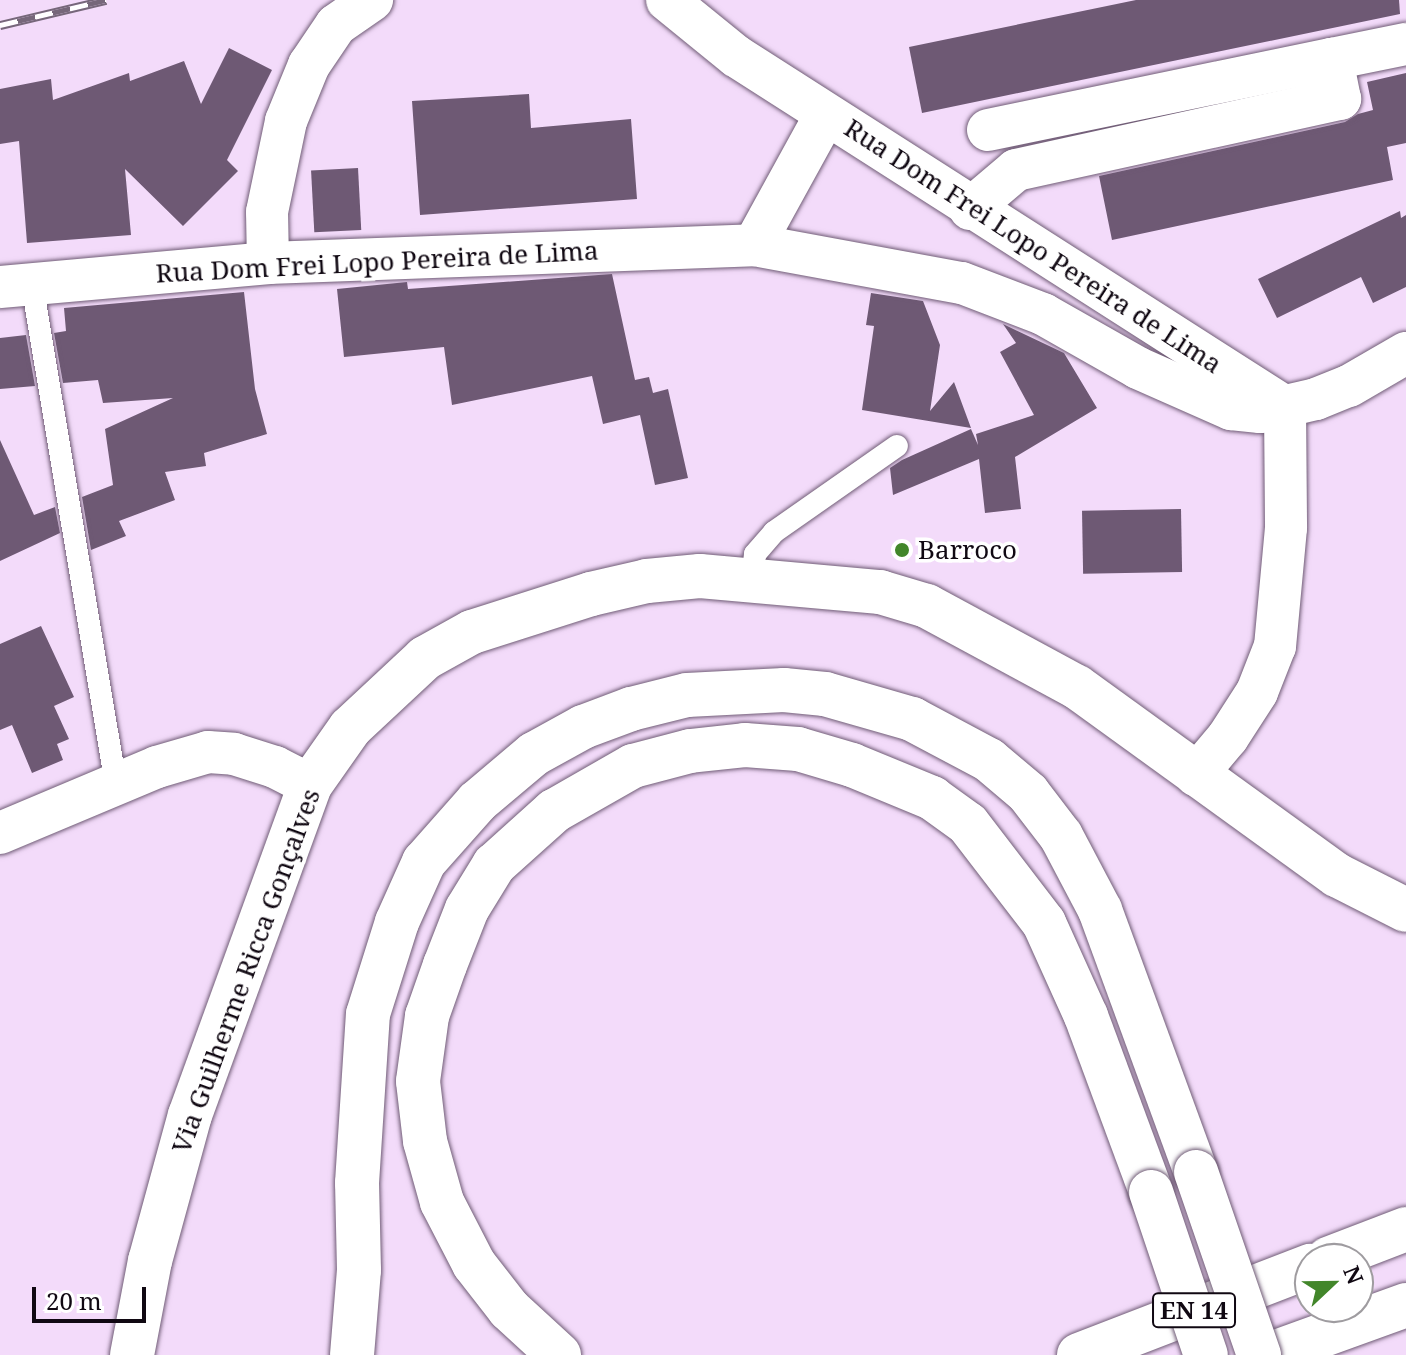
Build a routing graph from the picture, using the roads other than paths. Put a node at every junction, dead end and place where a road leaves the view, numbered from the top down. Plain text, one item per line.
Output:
1 (372, 0) edge
2 (667, 0) edge
3 (1406, 44) edge
4 (1332, 59) junction
5 (1130, 101) junction
6 (826, 114) junction
7 (988, 130) dead end
8 (1138, 143) junction
9 (970, 209) junction
10 (754, 245) junction
11 (268, 263) junction
12 (16, 286) edge
13 (1406, 353) edge
14 (1285, 407) junction
15 (897, 446) dead end
16 (752, 579) junction
17 (1196, 775) junction
18 (116, 785) junction
19 (310, 785) junction
20 (0, 833) edge
21 (1406, 910) edge
22 (1406, 1229) edge
23 (1370, 1243) edge
24 (1294, 1272) edge
25 (1406, 1305) edge
26 (132, 1355) edge
27 (352, 1355) edge
28 (559, 1355) edge
29 (1079, 1355) edge
30 (1206, 1355) edge
31 (1259, 1355) edge
32 (1268, 1355) edge

1 - 11 street
2 - 6 street
3 - 4 street
4 - 5 street
4 - 8 street
5 - 7 street
5 - 8 street
6 - 9 street, Rua Dom Frei Lopo Pereira de Lima
6 - 10 street, Rua Dom Frei Lopo Pereira de Lima
8 - 9 street
9 - 14 street, Rua Dom Frei Lopo Pereira de Lima
10 - 11 street, Rua Dom Frei Lopo Pereira de Lima
10 - 14 street, Rua Dom Frei Lopo Pereira de Lima
11 - 12 street, Rua Dom Frei Lopo Pereira de Lima
12 - 18 lane
13 - 14 street, Rua Dom Frei Lopo Pereira de Lima
14 - 17 street
15 - 16 lane
16 - 17 main road, Via Guilherme Ricca Gonçalves
16 - 19 main road, Via Guilherme Ricca Gonçalves
17 - 21 main road, Via Guilherme Ricca Gonçalves
18 - 19 street
18 - 20 street
19 - 26 main road, Via Guilherme Ricca Gonçalves
22 - 23 main road
24 - 29 main road, EN 14
25 - 32 main road
27 - 31 main road, bridge
28 - 30 main road, bridge

